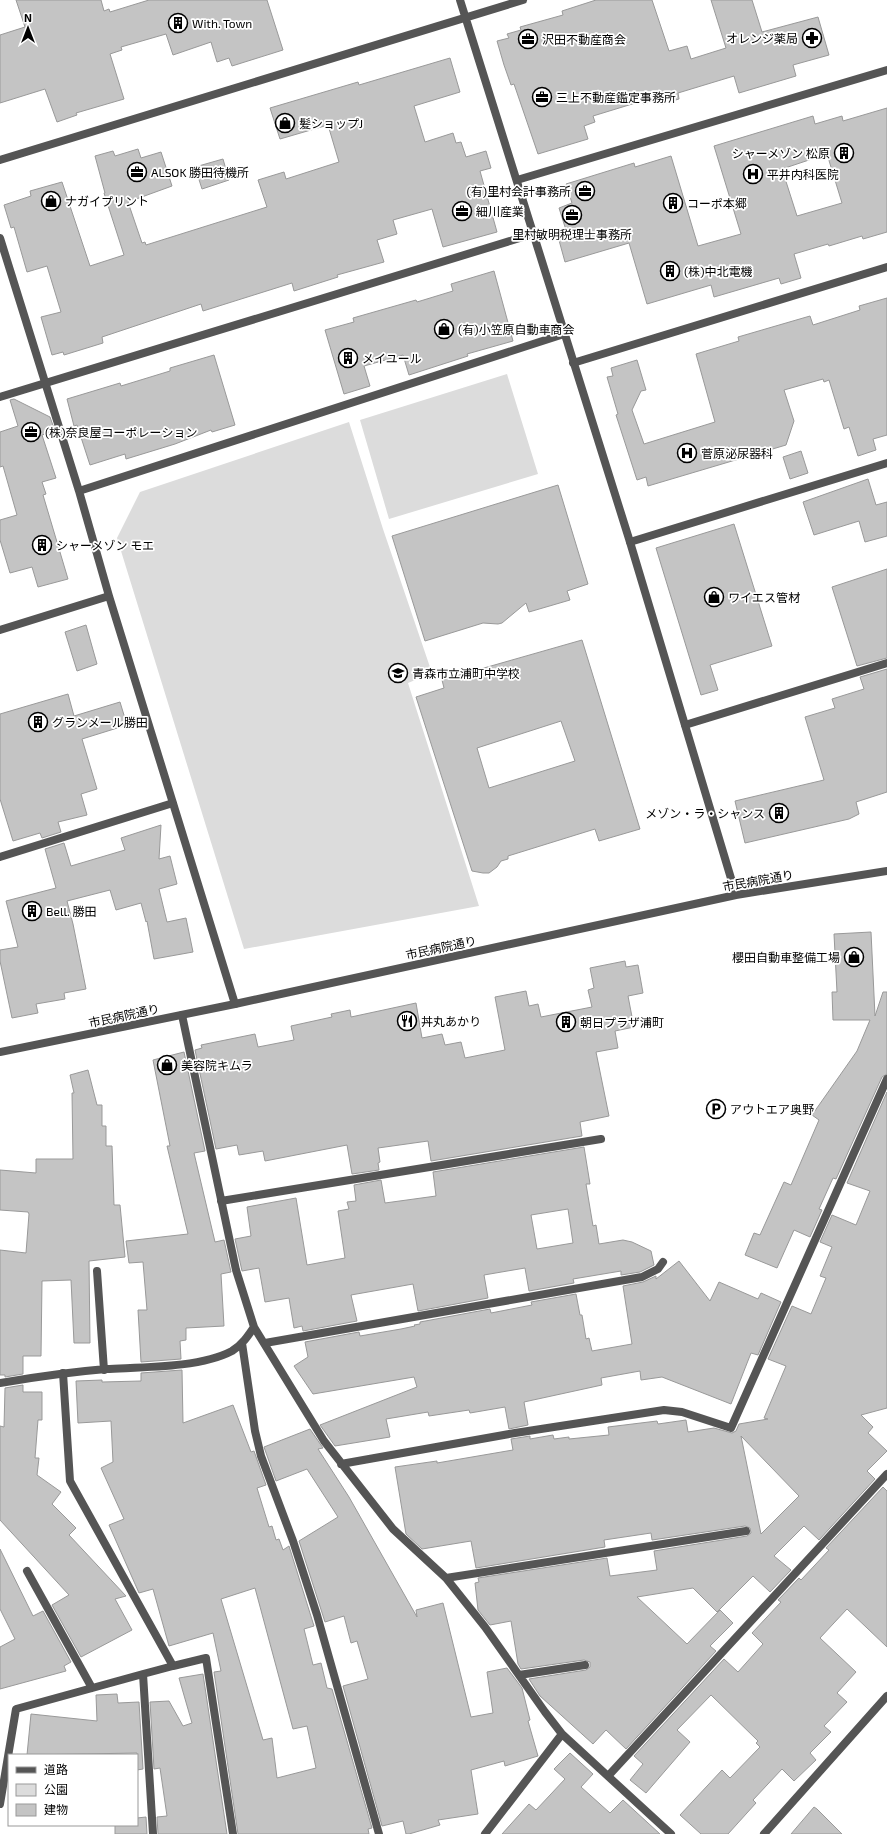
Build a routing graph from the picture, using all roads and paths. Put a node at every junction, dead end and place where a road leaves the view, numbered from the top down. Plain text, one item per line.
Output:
1 (460, 0) edge
2 (523, 0) edge
3 (466, 17) junction
4 (887, 70) edge
5 (0, 160) edge
6 (517, 180) junction
7 (533, 234) junction
8 (0, 238) edge
9 (887, 267) edge
10 (564, 334) junction
11 (573, 363) junction
12 (45, 382) junction
13 (0, 397) edge
14 (887, 463) edge
15 (79, 491) junction
16 (630, 542) junction
17 (109, 596) junction
18 (0, 630) edge
19 (887, 663) edge
20 (685, 725) junction
21 (173, 803) junction
22 (0, 857) edge
23 (887, 871) edge
24 (736, 896) junction
25 (235, 1004) junction
26 (182, 1015) junction
27 (0, 1052) edge
28 (887, 1080) edge
29 (601, 1138) dead end
30 (221, 1201) junction
31 (663, 1262) dead end
32 (97, 1271) dead end
33 (254, 1327) junction
34 (242, 1344) junction
35 (265, 1344) junction
36 (104, 1370) junction
37 (63, 1373) junction
38 (0, 1383) edge
39 (341, 1464) junction
40 (887, 1474) edge
41 (746, 1531) dead end
42 (27, 1571) dead end
43 (446, 1578) junction
44 (586, 1665) dead end
45 (173, 1666) junction
46 (144, 1674) junction
47 (519, 1675) junction
48 (92, 1688) junction
49 (887, 1696) edge
50 (562, 1734) junction
51 (8, 1754) edge
52 (8, 1756) edge
53 (609, 1775) junction
54 (0, 1804) edge
55 (153, 1834) edge
56 (233, 1834) edge
57 (379, 1834) edge
58 (485, 1834) edge
59 (671, 1834) edge
60 (764, 1834) edge

1 - 3 street
2 - 3 street
3 - 5 street
3 - 6 street
4 - 6 street
6 - 7 street
7 - 10 street
7 - 12 street
8 - 12 street
9 - 11 street
10 - 11 street
10 - 15 street
11 - 16 street
12 - 13 street
12 - 15 street
14 - 16 street
15 - 17 street
16 - 20 street
17 - 18 street
17 - 21 street
19 - 20 street
20 - 24 street
21 - 22 street
21 - 25 street
23 - 24 street, 市民病院通り
24 - 25 street, 市民病院通り
25 - 26 street, 市民病院通り
26 - 27 street, 市民病院通り
26 - 30 street
28 - 39 street
29 - 30 street
30 - 33 street
31 - 35 street
32 - 36 street
33 - 34 street
33 - 35 street
34 - 36 street
34 - 57 street
35 - 39 street
36 - 37 street
37 - 38 street
37 - 45 street
39 - 43 street
40 - 53 street
41 - 43 street
42 - 48 street
43 - 47 street
44 - 47 street
45 - 46 street
45 - 56 street
46 - 48 street
46 - 55 street
47 - 50 street
48 - 51 street
49 - 60 street
50 - 53 street
50 - 58 street
52 - 54 street
53 - 59 street

